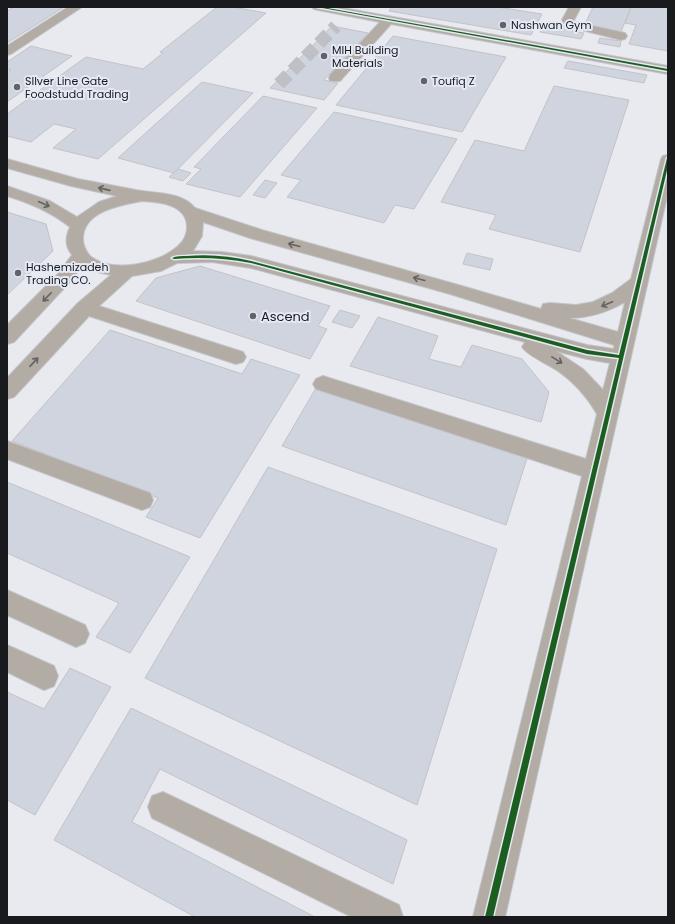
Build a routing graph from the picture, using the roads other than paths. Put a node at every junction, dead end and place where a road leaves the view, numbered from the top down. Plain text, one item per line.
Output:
1 (76, 7) edge
2 (318, 7) edge
3 (576, 7) edge
4 (357, 12) edge
5 (388, 20) junction
6 (340, 24) tunnel mouth
7 (596, 31) junction
8 (621, 36) dead end
9 (7, 51) edge
10 (583, 55) junction
11 (668, 70) edge
12 (335, 78) dead end
13 (668, 159) edge
14 (7, 163) edge
15 (7, 191) edge
16 (142, 196) junction
17 (190, 212) junction
18 (78, 226) junction
19 (80, 256) junction
20 (174, 258) junction
21 (127, 271) junction
22 (639, 282) junction
23 (456, 290) junction
24 (85, 308) junction
25 (443, 314) junction
26 (7, 337) edge
27 (623, 349) junction
28 (236, 358) dead end
29 (323, 384) dead end
30 (7, 390) edge
31 (608, 414) junction
32 (7, 450) edge
33 (595, 471) junction
34 (142, 500) dead end
35 (7, 602) edge
36 (76, 634) dead end
37 (7, 658) edge
38 (44, 676) dead end
39 (163, 806) dead end
40 (387, 917) edge
41 (489, 917) edge

1 - 9 street
2 - 4 street
3 - 7 street
4 - 5 street
4 - 6 street
5 - 10 street
5 - 12 street
7 - 8 street
7 - 10 street
10 - 11 street
13 - 22 street
16 -> 14 street
15 -> 18 street
16 - 17 street
16 - 18 street
17 - 20 street
23 -> 17 street
18 - 19 street
19 - 21 street
19 -> 26 street
20 - 21 street
20 - 25 street
21 - 24 street
22 -> 23 street
22 - 27 street
23 - 27 street
24 - 28 street
30 -> 24 street
25 - 27 street
25 -> 31 street
27 - 31 street
29 - 33 street
31 - 33 street
32 - 34 street
33 - 41 street
35 - 36 street
37 - 38 street
39 - 40 street

